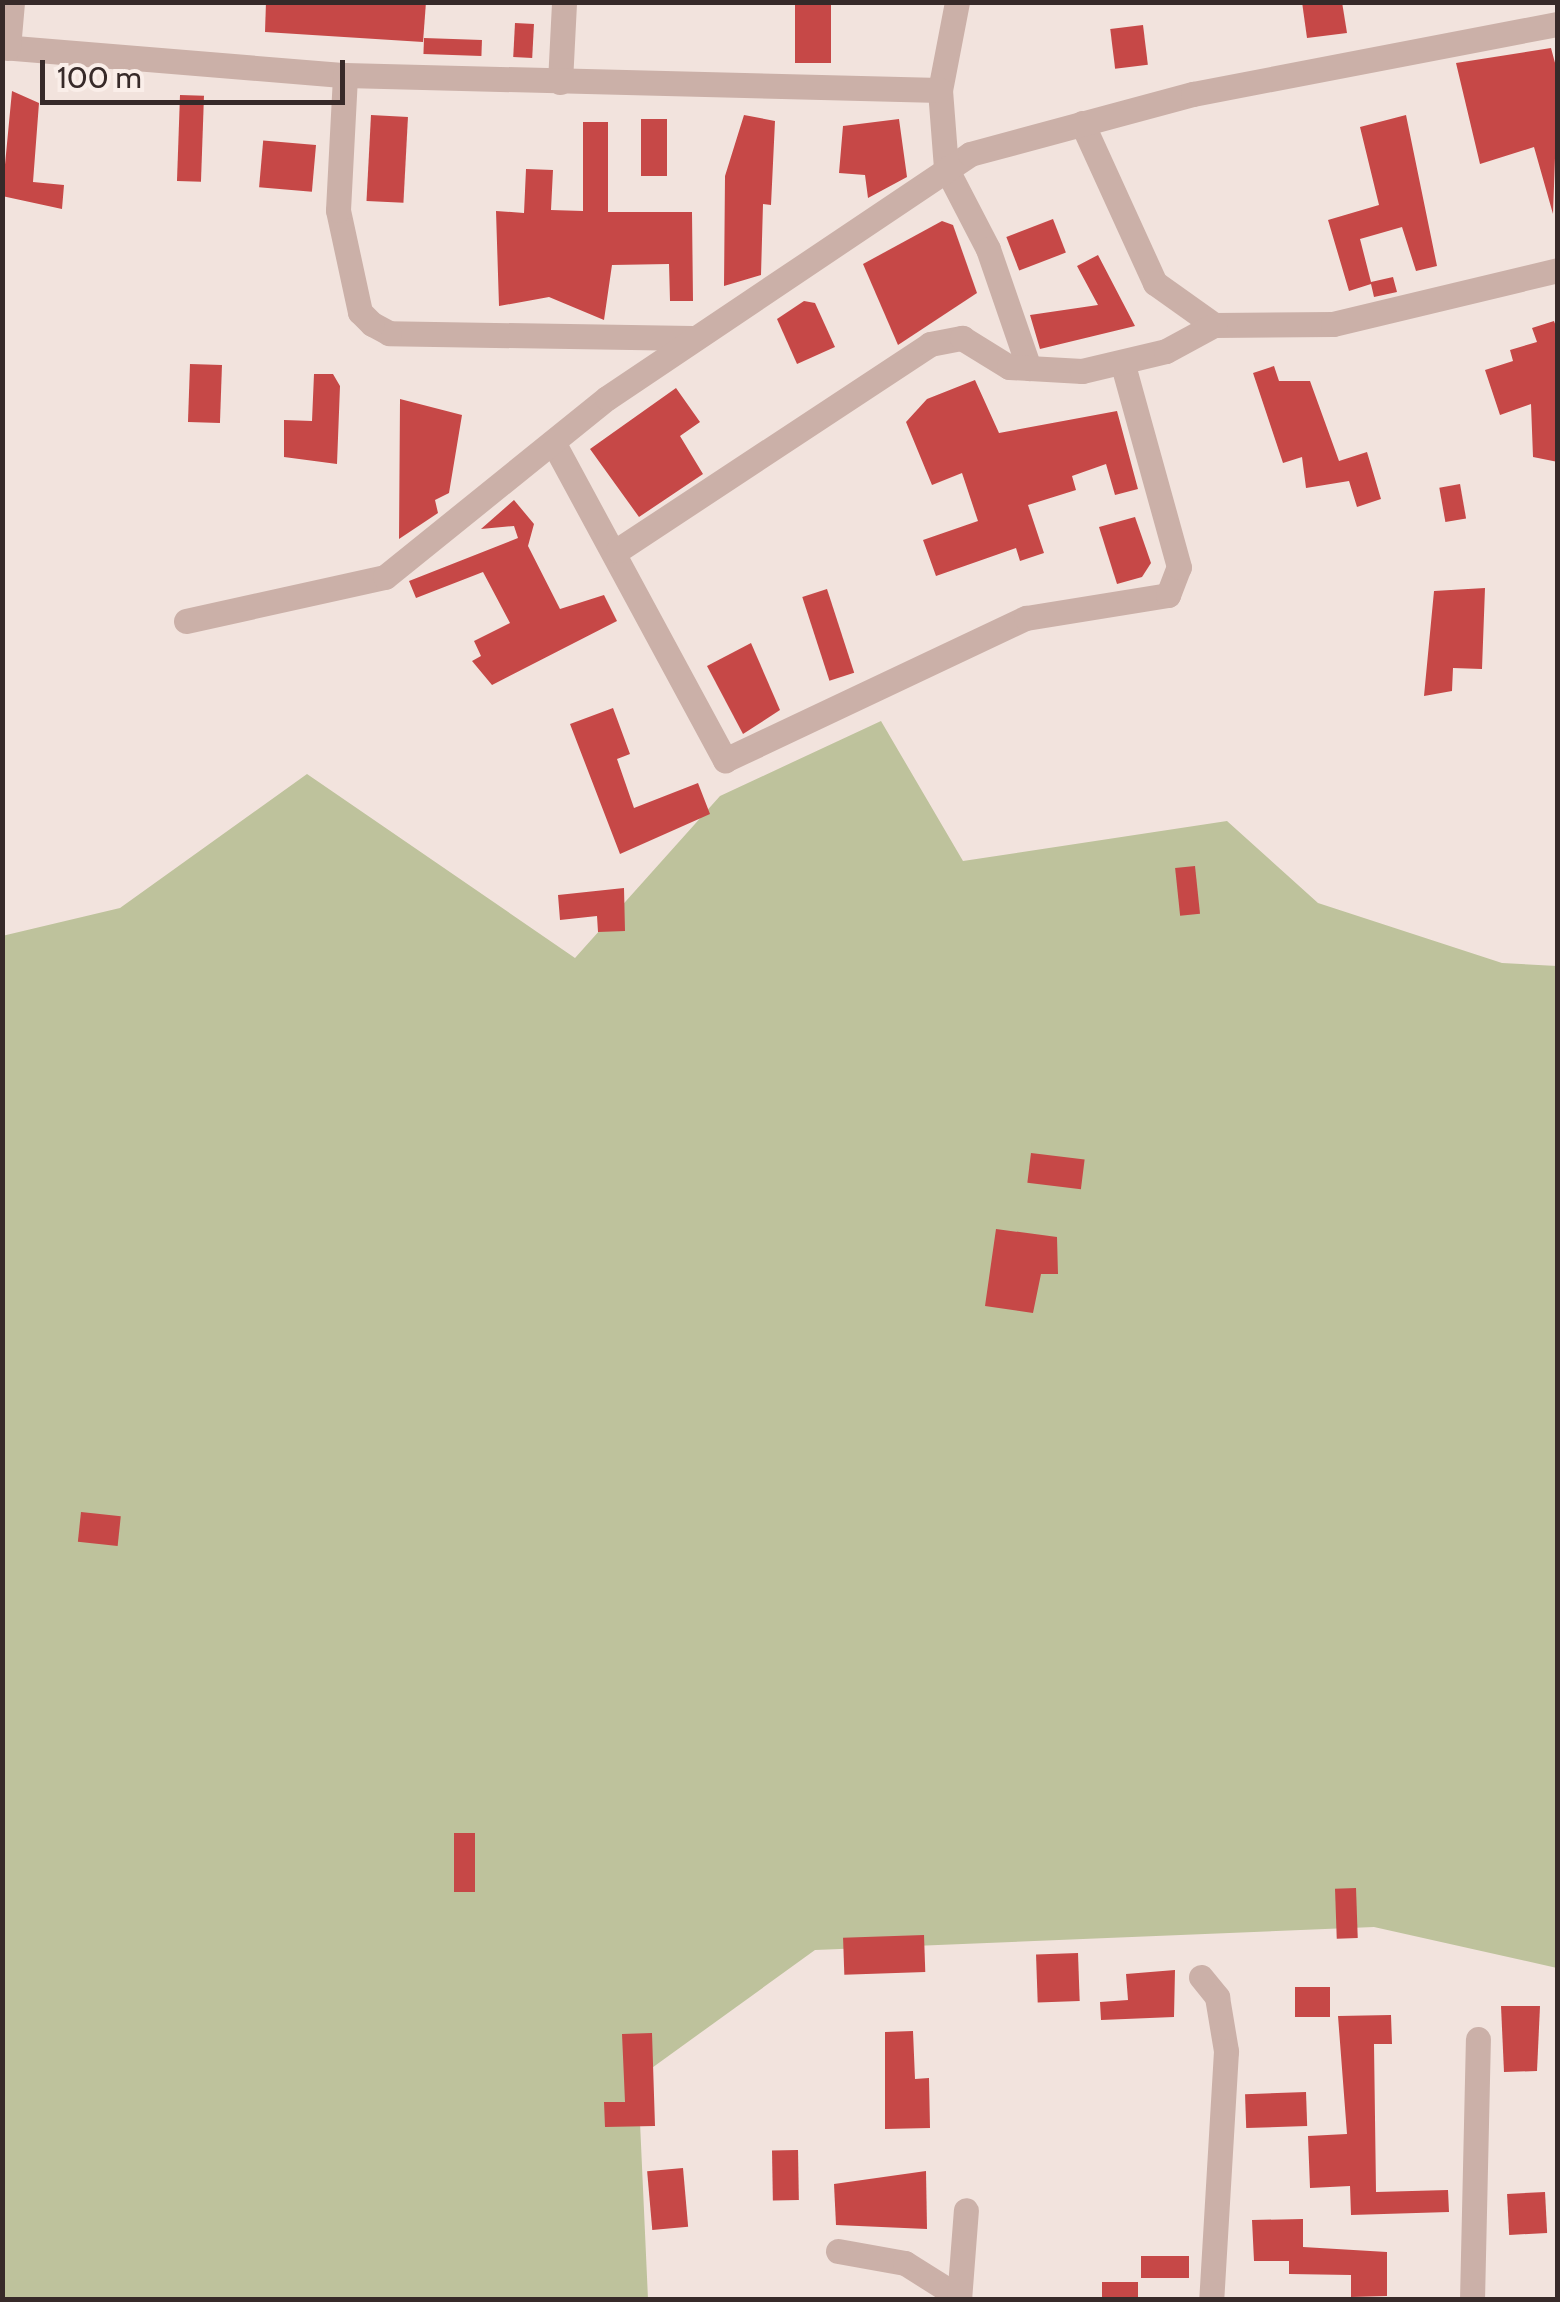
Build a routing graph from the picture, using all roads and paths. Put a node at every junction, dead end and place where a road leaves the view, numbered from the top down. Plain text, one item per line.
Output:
1 (12, 2) edge
2 (564, 2) edge
3 (958, 2) edge
4 (1558, 24) edge
5 (5, 48) edge
6 (345, 74) junction
7 (560, 82) junction
8 (940, 90) junction
9 (1082, 123) junction
10 (946, 168) junction
11 (1558, 270) edge
12 (1214, 326) junction
13 (692, 338) junction
14 (1123, 365) junction
15 (1030, 368) junction
16 (554, 442) junction
17 (618, 550) junction
18 (186, 621) dead end
19 (1201, 1977) dead end
20 (1478, 2039) dead end
21 (966, 2210) dead end
22 (838, 2251) dead end
23 (959, 2298) edge
24 (1212, 2300) edge
25 (1472, 2300) edge

1 - 5 street
2 - 7 street
3 - 8 street
4 - 9 street
5 - 6 street
6 - 7 street
6 - 13 street
7 - 8 street
8 - 10 street
9 - 10 street
9 - 12 street
10 - 13 street
10 - 15 street
11 - 12 street
12 - 14 street
13 - 16 street
14 - 15 street
14 - 17 street
15 - 17 street
16 - 17 street
16 - 18 street
19 - 24 street
20 - 25 street
21 - 23 street
22 - 23 street

